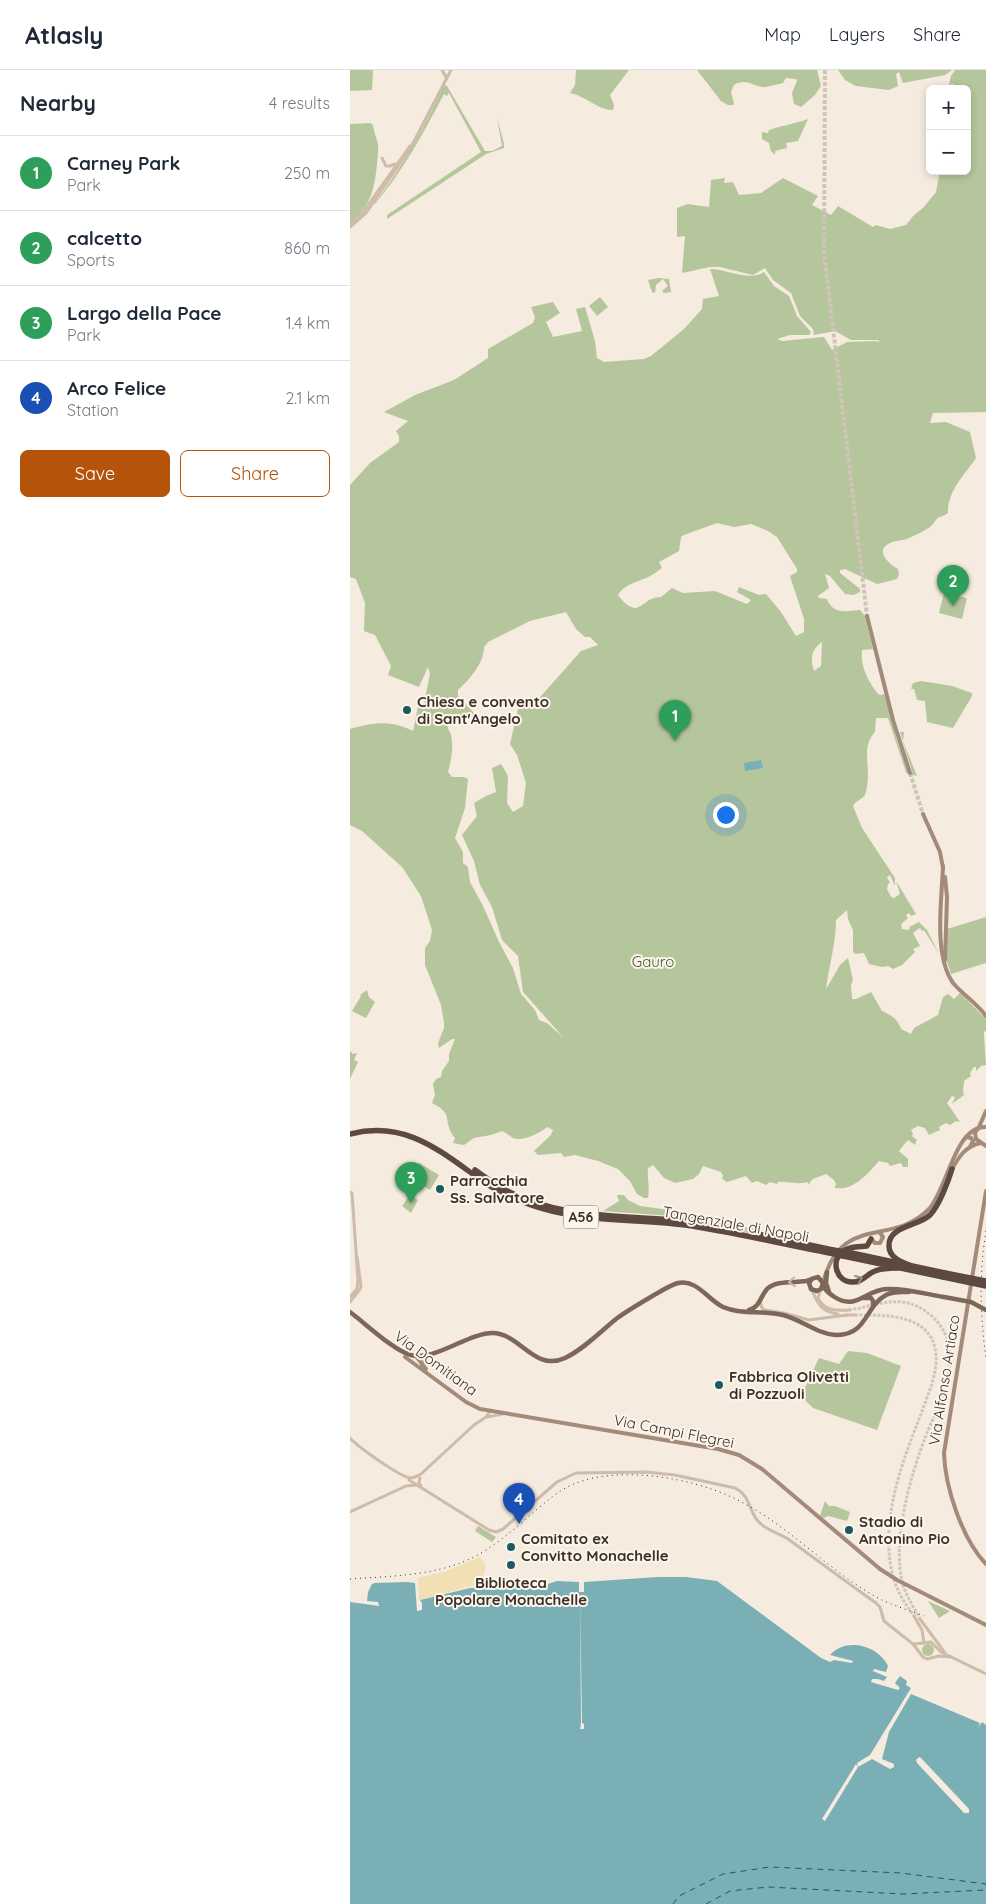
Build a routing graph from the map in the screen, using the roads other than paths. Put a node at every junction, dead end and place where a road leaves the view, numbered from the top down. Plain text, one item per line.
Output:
1 (442, 70) edge
2 (451, 70) edge
3 (446, 77) junction
4 (412, 144) junction
5 (382, 158) dead end
6 (398, 162) junction
7 (350, 225) edge
8 (867, 616) tunnel mouth
9 (910, 773) tunnel mouth
10 (923, 814) tunnel mouth
11 (943, 866) junction
12 (945, 964) junction
13 (986, 1016) edge
14 (986, 1111) edge
15 (984, 1117) junction
16 (986, 1127) edge
17 (978, 1129) junction
18 (350, 1132) edge
19 (966, 1137) junction
20 (984, 1144) edge
21 (960, 1146) junction
22 (970, 1147) junction
23 (966, 1150) junction
24 (952, 1169) junction
25 (945, 1179) junction
26 (986, 1191) edge
27 (351, 1192) edge
28 (685, 1221) tunnel mouth
29 (889, 1230) junction
30 (874, 1233) junction
31 (880, 1233) junction
32 (758, 1234) tunnel mouth
33 (863, 1235) junction
34 (871, 1238) junction
35 (882, 1239) junction
36 (832, 1252) junction
37 (845, 1254) junction
38 (911, 1266) junction
39 (898, 1268) junction
40 (828, 1269) junction
41 (944, 1275) junction
42 (814, 1278) junction
43 (986, 1281) edge
44 (822, 1286) junction
45 (986, 1286) edge
46 (359, 1289) junction
47 (811, 1289) junction
48 (908, 1292) junction
49 (831, 1295) junction
50 (350, 1297) edge
51 (861, 1299) junction
52 (760, 1300) junction
53 (350, 1302) edge
54 (757, 1306) junction
55 (849, 1310) tunnel mouth
56 (872, 1310) junction
57 (986, 1310) edge
58 (743, 1311) junction
59 (759, 1312) junction
60 (350, 1313) edge
61 (787, 1314) junction
62 (847, 1315) junction
63 (855, 1315) tunnel mouth
64 (797, 1320) junction
65 (436, 1352) junction
66 (427, 1357) junction
67 (407, 1358) junction
68 (418, 1358) junction
69 (422, 1365) junction
70 (491, 1410) junction
71 (508, 1413) junction
72 (486, 1417) junction
73 (350, 1438) edge
74 (421, 1476) junction
75 (408, 1478) junction
76 (414, 1485) junction
77 (350, 1512) edge
78 (986, 1564) edge
79 (914, 1616) tunnel mouth
80 (920, 1619) tunnel mouth
81 (986, 1625) edge
82 (927, 1630) junction
83 (923, 1643) junction
84 (933, 1643) junction
85 (913, 1644) junction
86 (936, 1648) junction
87 (920, 1653) junction
88 (934, 1656) junction
89 (949, 1656) junction
90 (986, 1674) edge

1 - 3 street
2 - 3 street
3 - 4 street
4 - 6 street
4 - 7 street
5 - 6 street
6 - 7 street
8 - 9 main road
10 - 11 main road
11 - 12 main road
11 - 12 main road
12 - 13 main road
14 - 15 main road
15 - 16 main road
15 - 17 main road
16 - 17 main road
17 - 19 main road
17 - 20 main road
18 - 28 highway, Tangenziale di Napoli / A56
18 - 36 highway, Tangenziale di Napoli / A56
19 - 21 main road
19 - 22 main road
20 - 22 main road
21 - 23 main road
21 - 25 main road
22 - 23 main road
23 - 24 main road
24 - 25 main road
24 - 38 highway
25 - 29 main road
26 - 78 main road, Via Alfonso Artiaco
27 - 46 street
29 - 31 main road
29 - 35 main road
30 - 31 main road
30 - 33 main road
30 - 34 main road
31 - 35 main road
32 - 36 highway, Tangenziale di Napoli / A56
33 - 34 main road
33 - 40 main road
34 - 35 main road
34 -> 39 highway
36 - 37 highway, Tangenziale di Napoli / A56, bridge
37 - 38 highway, Tangenziale di Napoli / A56
37 - 39 highway, Tangenziale di Napoli / A56
38 - 41 highway, Tangenziale di Napoli / A56
39 - 41 highway, Tangenziale di Napoli / A56
40 - 42 main road
40 - 44 main road
40 - 49 main road
41 - 43 highway, Tangenziale di Napoli / A56, bridge
41 - 45 highway, Tangenziale di Napoli / A56, bridge
42 - 44 main road
42 - 47 main road
42 -> 52 main road
44 - 47 main road
44 - 49 main road
44 - 55 street
46 - 50 street
46 - 53 street
47 - 62 street
48 - 51 main road
48 - 56 main road
48 - 57 main road, bridge
49 - 51 main road
51 - 56 main road
52 - 54 main road
52 - 61 street
54 - 58 main road
54 - 59 main road
56 - 64 main road
58 - 59 main road
58 - 65 main road
59 - 64 main road
60 - 67 main road, Via Domitiana
60 - 68 main road, Via Domitiana
61 - 62 street
61 - 64 street
62 - 63 street
65 - 66 main road
65 - 68 main road
66 - 68 main road
66 - 69 main road
67 - 68 main road
67 - 70 main road, Via Domitiana
68 - 69 main road, Via Domitiana
69 - 70 main road, Via Domitiana
70 - 71 main road, Via Campi Flegrei
70 - 72 street
71 - 72 street
71 - 81 main road, Via Campi Flegrei
72 - 74 street
73 - 75 street
74 - 75 street
74 - 76 street
74 - 76 street
75 - 76 street
75 - 76 street
76 - 77 street
76 - 85 street
79 - 83 street
80 - 82 street
82 - 84 street
82 - 89 street
83 - 84 street
83 - 85 street
83 - 87 street
84 - 86 street
85 - 87 street
86 - 88 street
86 - 89 street
87 - 88 street
88 - 89 street
89 - 90 street

